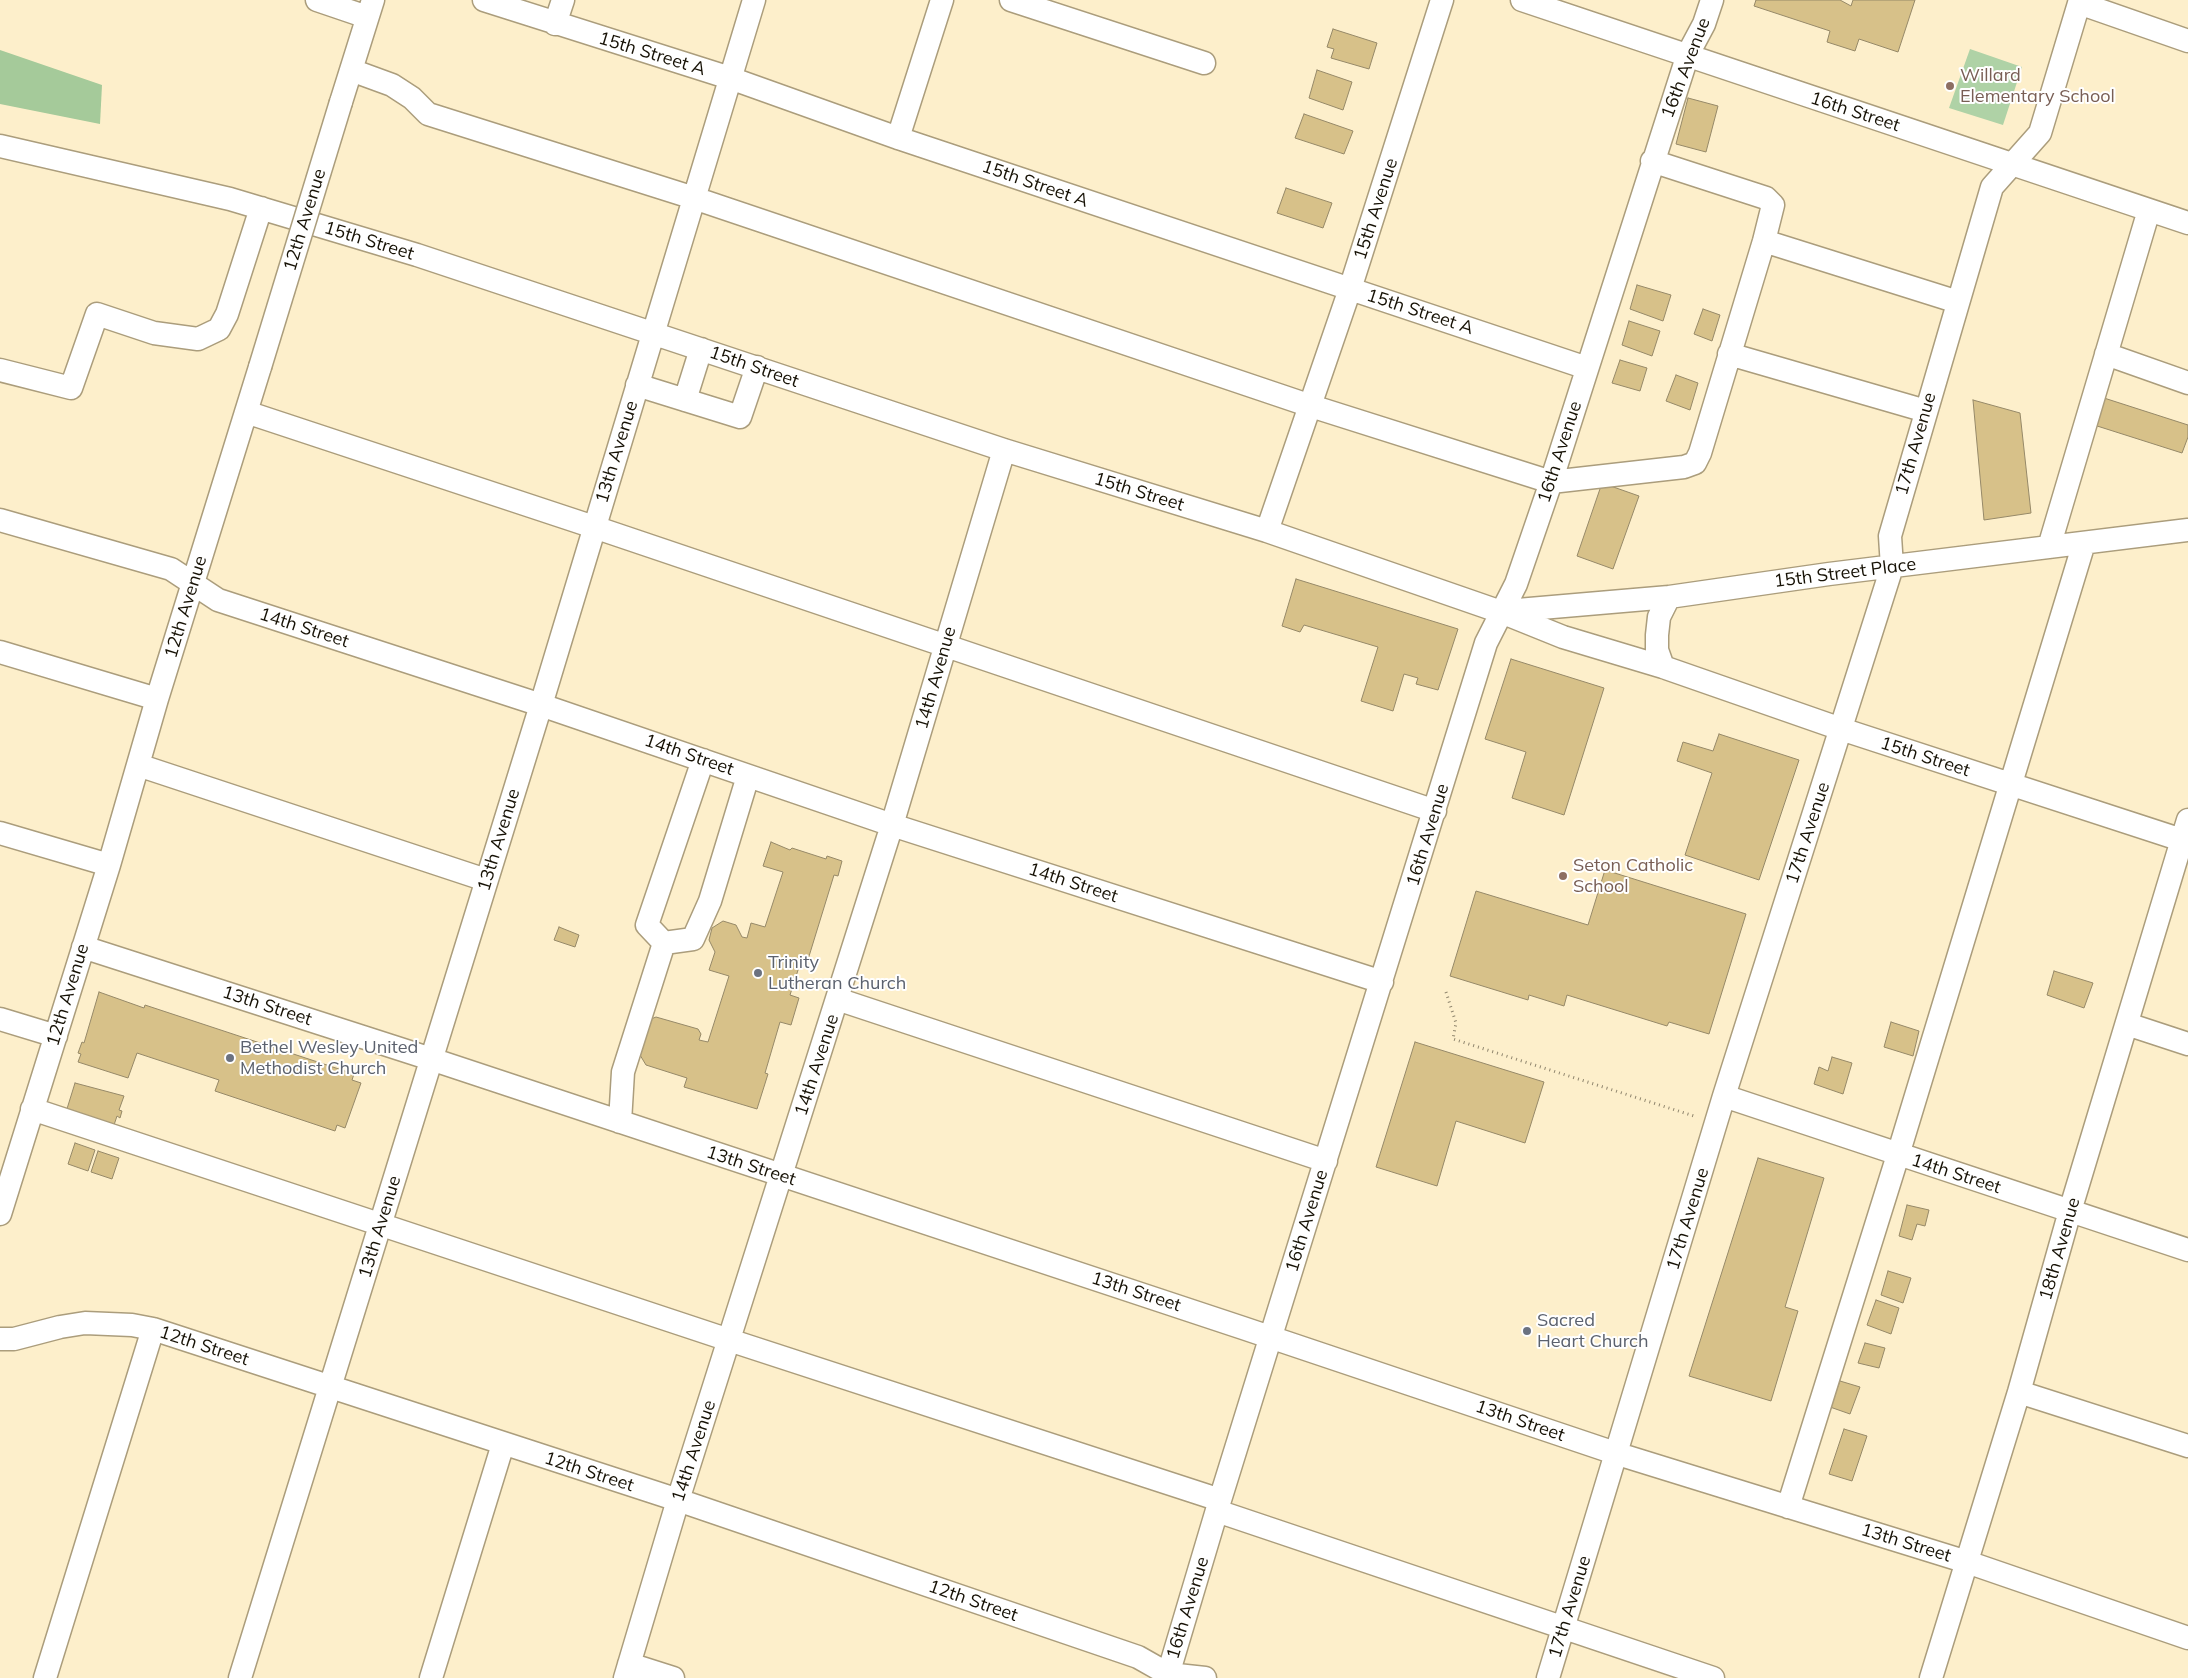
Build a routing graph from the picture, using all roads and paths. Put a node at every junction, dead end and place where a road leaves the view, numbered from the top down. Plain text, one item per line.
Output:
1 (317, 0) edge
2 (484, 0) edge
3 (563, 0) edge
4 (754, 0) edge
5 (942, 0) edge
6 (1010, 0) edge
7 (1442, 0) edge
8 (1522, 0) edge
9 (1712, 0) edge
10 (2079, 2) edge
11 (370, 8) edge
12 (555, 24) junction
13 (2188, 41) edge
14 (1688, 54) junction
15 (1204, 63) dead end
16 (351, 70) junction
17 (730, 78) junction
18 (898, 138) junction
19 (0, 146) edge
20 (1652, 161) junction
21 (2014, 164) junction
22 (694, 198) junction
23 (261, 208) junction
24 (2150, 210) junction
25 (2188, 223) edge
26 (1764, 240) junction
27 (1350, 289) junction
28 (1958, 302) junction
29 (652, 333) junction
30 (701, 349) junction
31 (1729, 354) junction
32 (2106, 354) junction
33 (757, 368) junction
34 (1587, 368) junction
35 (0, 370) edge
36 (2188, 383) edge
37 (637, 385) junction
38 (685, 400) junction
39 (1310, 406) junction
40 (1926, 411) junction
41 (246, 412) junction
42 (1004, 450) junction
43 (1551, 482) junction
44 (0, 520) edge
45 (594, 526) junction
46 (2188, 530) edge
47 (1267, 531) junction
48 (2084, 543) junction
49 (2049, 547) junction
50 (1892, 567) junction
51 (194, 582) junction
52 (1668, 597) junction
53 (1501, 612) junction
54 (945, 646) junction
55 (0, 652) edge
56 (1664, 668) junction
57 (157, 699) junction
58 (541, 704) junction
59 (1840, 730) junction
60 (703, 760) junction
61 (138, 765) junction
62 (748, 776) junction
63 (2010, 785) junction
64 (1435, 811) junction
65 (892, 825) junction
66 (0, 833) edge
67 (2186, 834) edge
68 (109, 865) junction
69 (486, 880) junction
70 (664, 943) junction
71 (83, 947) junction
72 (1382, 982) junction
73 (1446, 992) dead end
74 (837, 999) junction
75 (0, 1019) edge
76 (2128, 1024) junction
77 (56, 1036) junction
78 (2188, 1044) edge
79 (431, 1059) junction
80 (1724, 1096) junction
81 (32, 1109) junction
82 (1694, 1116) dead end
83 (620, 1122) junction
84 (1898, 1155) junction
85 (1326, 1161) junction
86 (781, 1176) junction
87 (2070, 1211) junction
88 (0, 1214) edge
89 (380, 1225) junction
90 (2188, 1250) edge
91 (153, 1329) junction
92 (1271, 1337) junction
93 (0, 1339) edge
94 (729, 1340) junction
95 (330, 1387) junction
96 (2019, 1392) junction
97 (504, 1444) junction
98 (2188, 1446) edge
99 (1618, 1454) junction
100 (678, 1500) junction
101 (1219, 1505) junction
102 (1788, 1507) junction
103 (1967, 1562) junction
104 (1564, 1629) junction
105 (2188, 1638) edge
106 (627, 1671) edge
107 (1169, 1677) edge
108 (45, 1678) edge
109 (240, 1678) edge
110 (431, 1678) edge
111 (673, 1678) edge
112 (1205, 1678) edge
113 (1548, 1678) edge
114 (1713, 1678) edge
115 (1931, 1678) edge

1 - 11 street
2 - 12 street, 15th Street A
3 - 12 street
4 - 17 street, 13th Avenue
5 - 18 street
6 - 15 street
7 - 27 street, 15th Avenue
8 - 14 street, 16th Street
9 - 14 street, 16th Avenue
10 - 13 street
10 - 21 street, 17th Avenue
11 - 16 street, 12th Avenue
12 - 17 street, 15th Street A
14 - 20 street, 16th Avenue
14 - 21 street, 16th Street
16 - 22 street
16 - 41 street, 12th Avenue, bridge
17 - 18 street, 15th Street A
17 - 22 street, 13th Avenue
18 - 27 street, 15th Street A
19 - 23 street, 15th Street
20 - 26 street
20 - 34 street, 16th Avenue
21 - 24 street, 16th Street
21 - 28 street, 17th Avenue
22 - 29 street, 13th Avenue
22 - 39 street
23 - 29 street, 15th Street
23 - 35 street
24 - 25 street, 16th Street
24 - 32 street
26 - 28 street
26 - 31 street
27 - 34 street, 15th Street A
27 - 39 street, 15th Avenue
28 - 40 street, 17th Avenue
29 - 30 street, 15th Street
29 - 37 street, 13th Avenue
30 - 33 street, 15th Street
30 - 38 street
31 - 40 street
31 - 43 street
32 - 36 street
32 - 49 street
33 - 38 street
33 - 42 street, 15th Street
34 - 43 street, 16th Avenue
37 - 38 street
37 - 45 street, 13th Avenue
39 - 43 street
39 - 47 street, 15th Avenue
40 - 50 street, 17th Avenue
41 - 45 street
41 - 51 street, 12th Avenue
42 - 47 street, 15th Street
42 - 54 street, 14th Avenue
43 - 53 street, 16th Avenue
44 - 51 street, 14th Street
45 - 54 street
45 - 58 street, 13th Avenue
46 - 48 street, 15th Street Place
47 - 53 street, 15th Street
48 - 49 street, 15th Street Place
48 - 63 street
49 - 50 street, 15th Street Place
50 - 52 street, 15th Street Place
50 - 59 street, 17th Avenue
51 - 57 street, 12th Avenue
51 - 58 street, 14th Street
52 - 53 street, 15th Street Place
52 - 56 street
53 - 56 street, 15th Street
53 - 64 street, 16th Avenue
54 - 64 street
54 - 65 street, 14th Avenue
55 - 57 street
56 - 59 street, 15th Street
57 - 61 street, 12th Avenue
58 - 60 street, 14th Street
58 - 69 street, 13th Avenue
59 - 63 street, 15th Street
59 - 80 street, 17th Avenue
60 - 62 street, 14th Street
60 - 70 street
61 - 68 street, 12th Avenue
61 - 69 street
62 - 65 street, 14th Street
62 - 70 street
63 - 67 street, 15th Street
63 - 84 street
64 - 72 street, 16th Avenue
65 - 72 street, 14th Street
65 - 74 street, 14th Avenue
66 - 68 street
67 - 76 street, 18th Avenue
68 - 71 street, 12th Avenue
69 - 79 street, 13th Avenue
70 - 83 street
71 - 77 street, 12th Avenue
71 - 79 street, 13th Street
72 - 85 street, 16th Avenue
73 - 82 path
74 - 85 street
74 - 86 street, 14th Avenue
75 - 77 street
76 - 78 street
76 - 87 street, 18th Avenue
77 - 81 street, 12th Avenue
79 - 83 street, 13th Street
79 - 89 street, 13th Avenue
80 - 84 street, 14th Street
80 - 99 street, 17th Avenue
81 - 88 street, 12th Avenue
81 - 89 street
83 - 86 street, 13th Street
84 - 87 street, 14th Street
84 - 102 street
85 - 92 street, 16th Avenue
86 - 92 street, 13th Street
86 - 94 street, 14th Avenue
87 - 90 street, 14th Street
87 - 96 street, 18th Avenue
89 - 94 street
89 - 95 street, 13th Avenue
91 - 93 street, 12th Street
91 - 95 street, 12th Street
91 - 108 street
92 - 99 street, 13th Street
92 - 101 street, 16th Avenue
94 - 100 street, 14th Avenue
94 - 101 street
95 - 97 street, 12th Street
95 - 109 street, 13th Avenue
96 - 98 street
96 - 103 street, 18th Avenue
97 - 100 street, 12th Street
97 - 110 street
99 - 102 street, 13th Street
99 - 104 street, 17th Avenue
100 - 106 street, 14th Avenue
100 - 107 street, 12th Street
101 - 104 street
101 - 107 street, 16th Avenue
102 - 103 street, 13th Street
103 - 105 street, 13th Street
103 - 115 street, 18th Avenue
104 - 113 street, 17th Avenue
104 - 114 street
106 - 111 street
107 - 112 street, 12th Street

